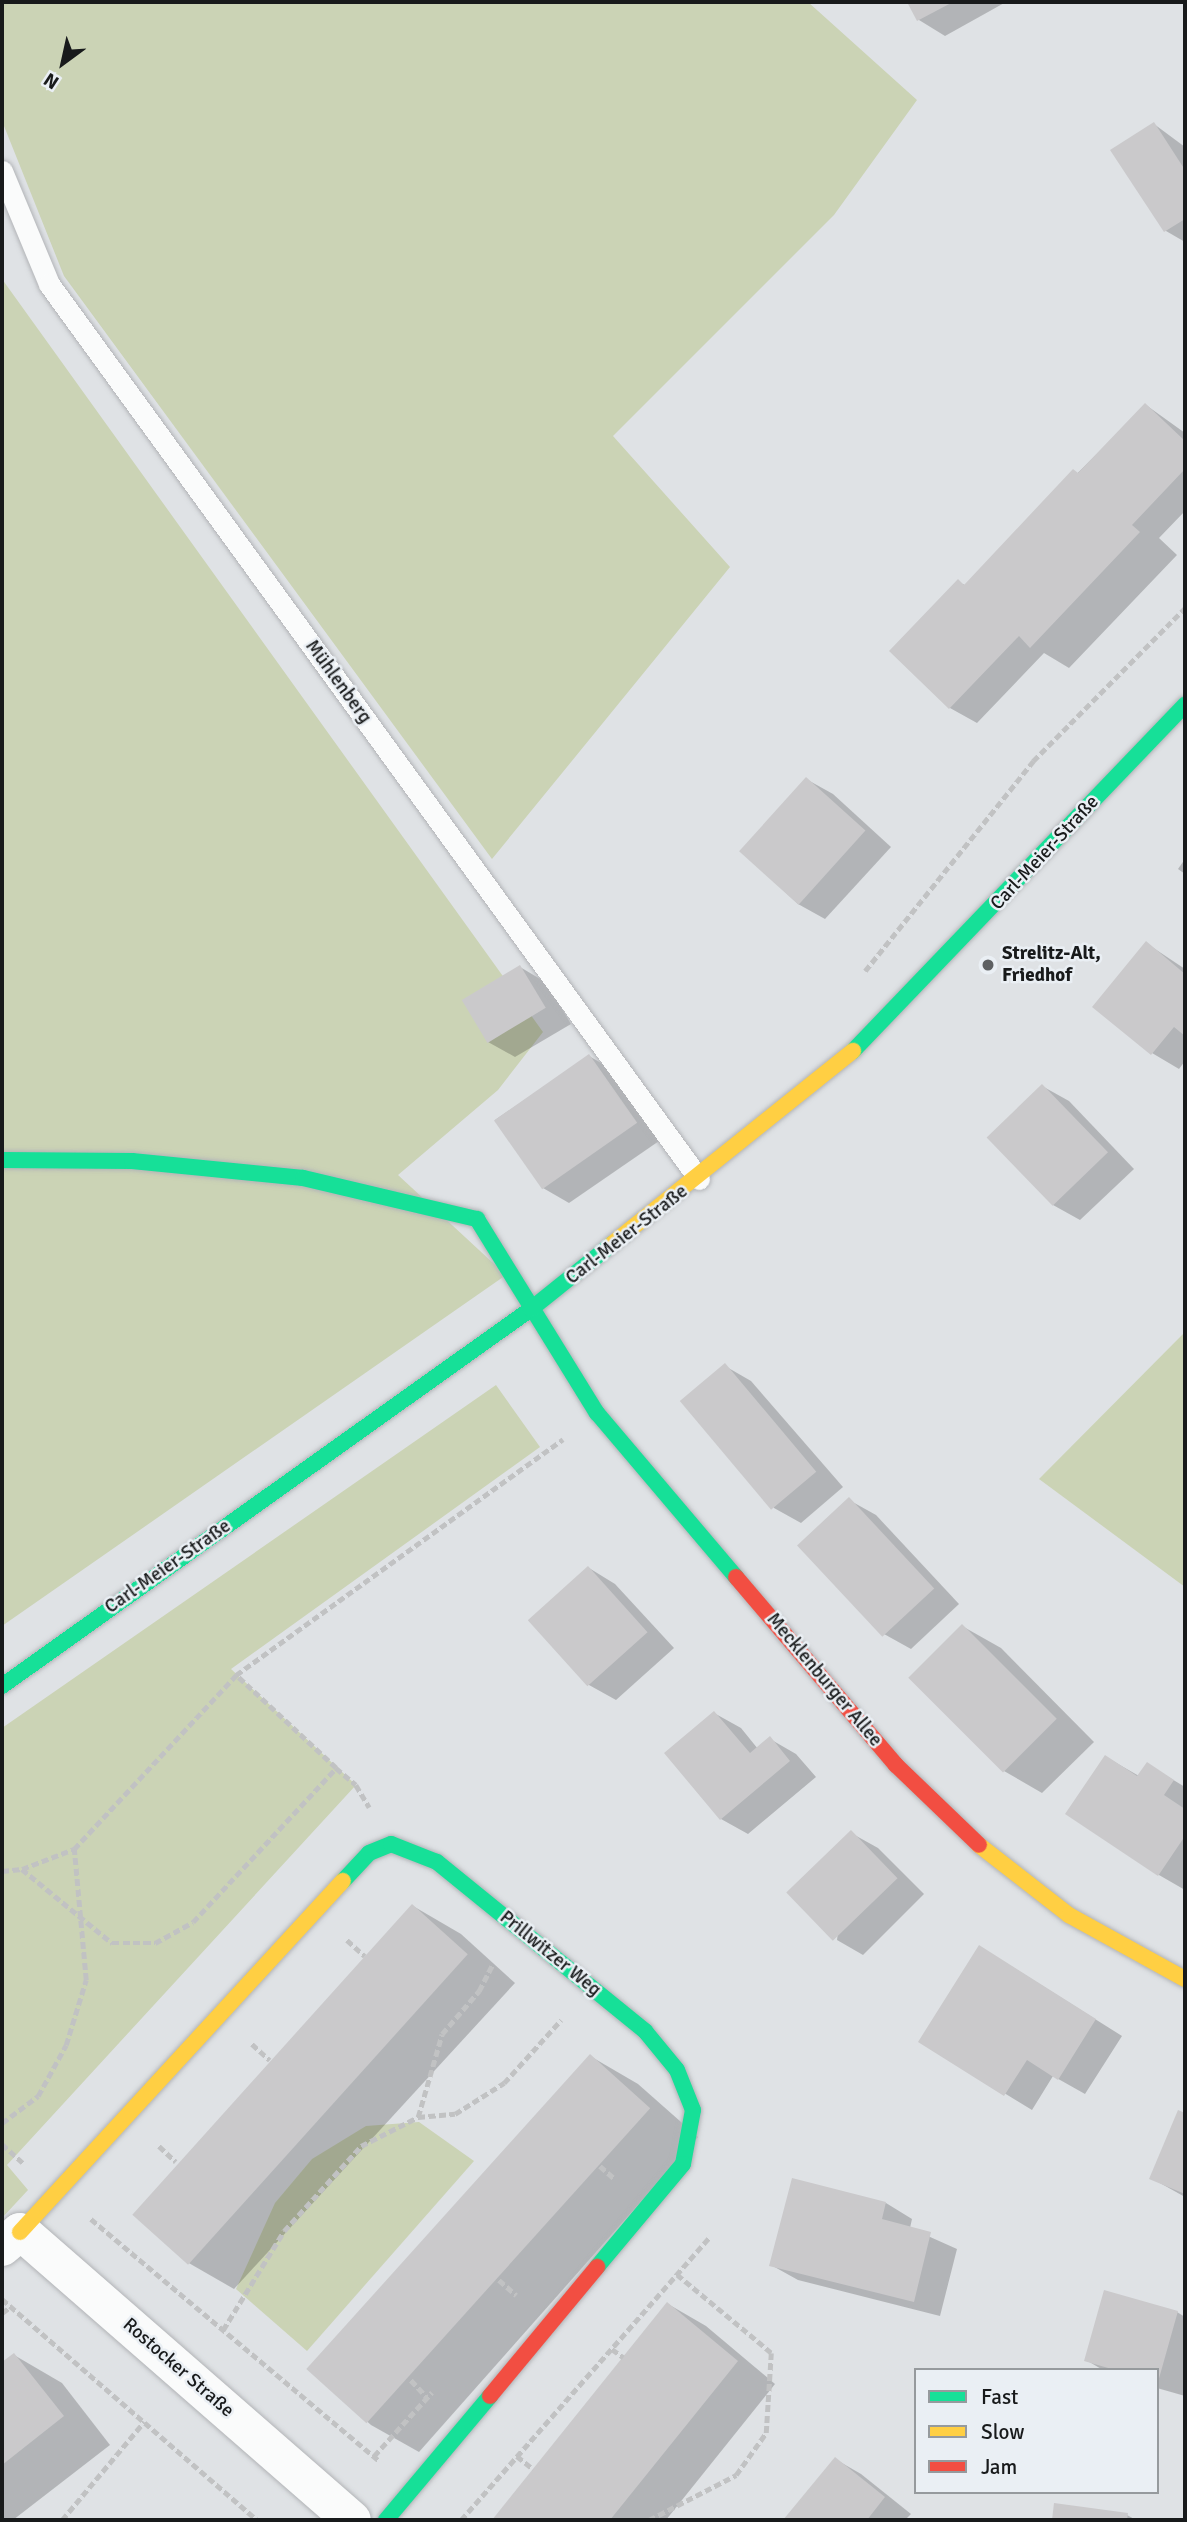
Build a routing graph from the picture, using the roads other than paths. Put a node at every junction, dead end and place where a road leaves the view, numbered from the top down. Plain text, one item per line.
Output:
1 (2, 172) edge
2 (1185, 705) edge
3 (2, 1160) edge
4 (699, 1180) junction
5 (531, 1309) junction
6 (2, 1686) edge
7 (1185, 1979) edge
8 (11, 2239) edge
9 (352, 2520) edge
10 (386, 2520) edge

1 - 4 lane, Mühlenberg
2 - 4 street, Carl-Meier-Straße
3 - 5 street
4 - 5 street, Carl-Meier-Straße
5 - 6 street, Carl-Meier-Straße
5 - 7 street, Mecklenburger Allee
8 - 9 street, Rostocker Straße
8 - 10 street, Prillwitzer Weg

